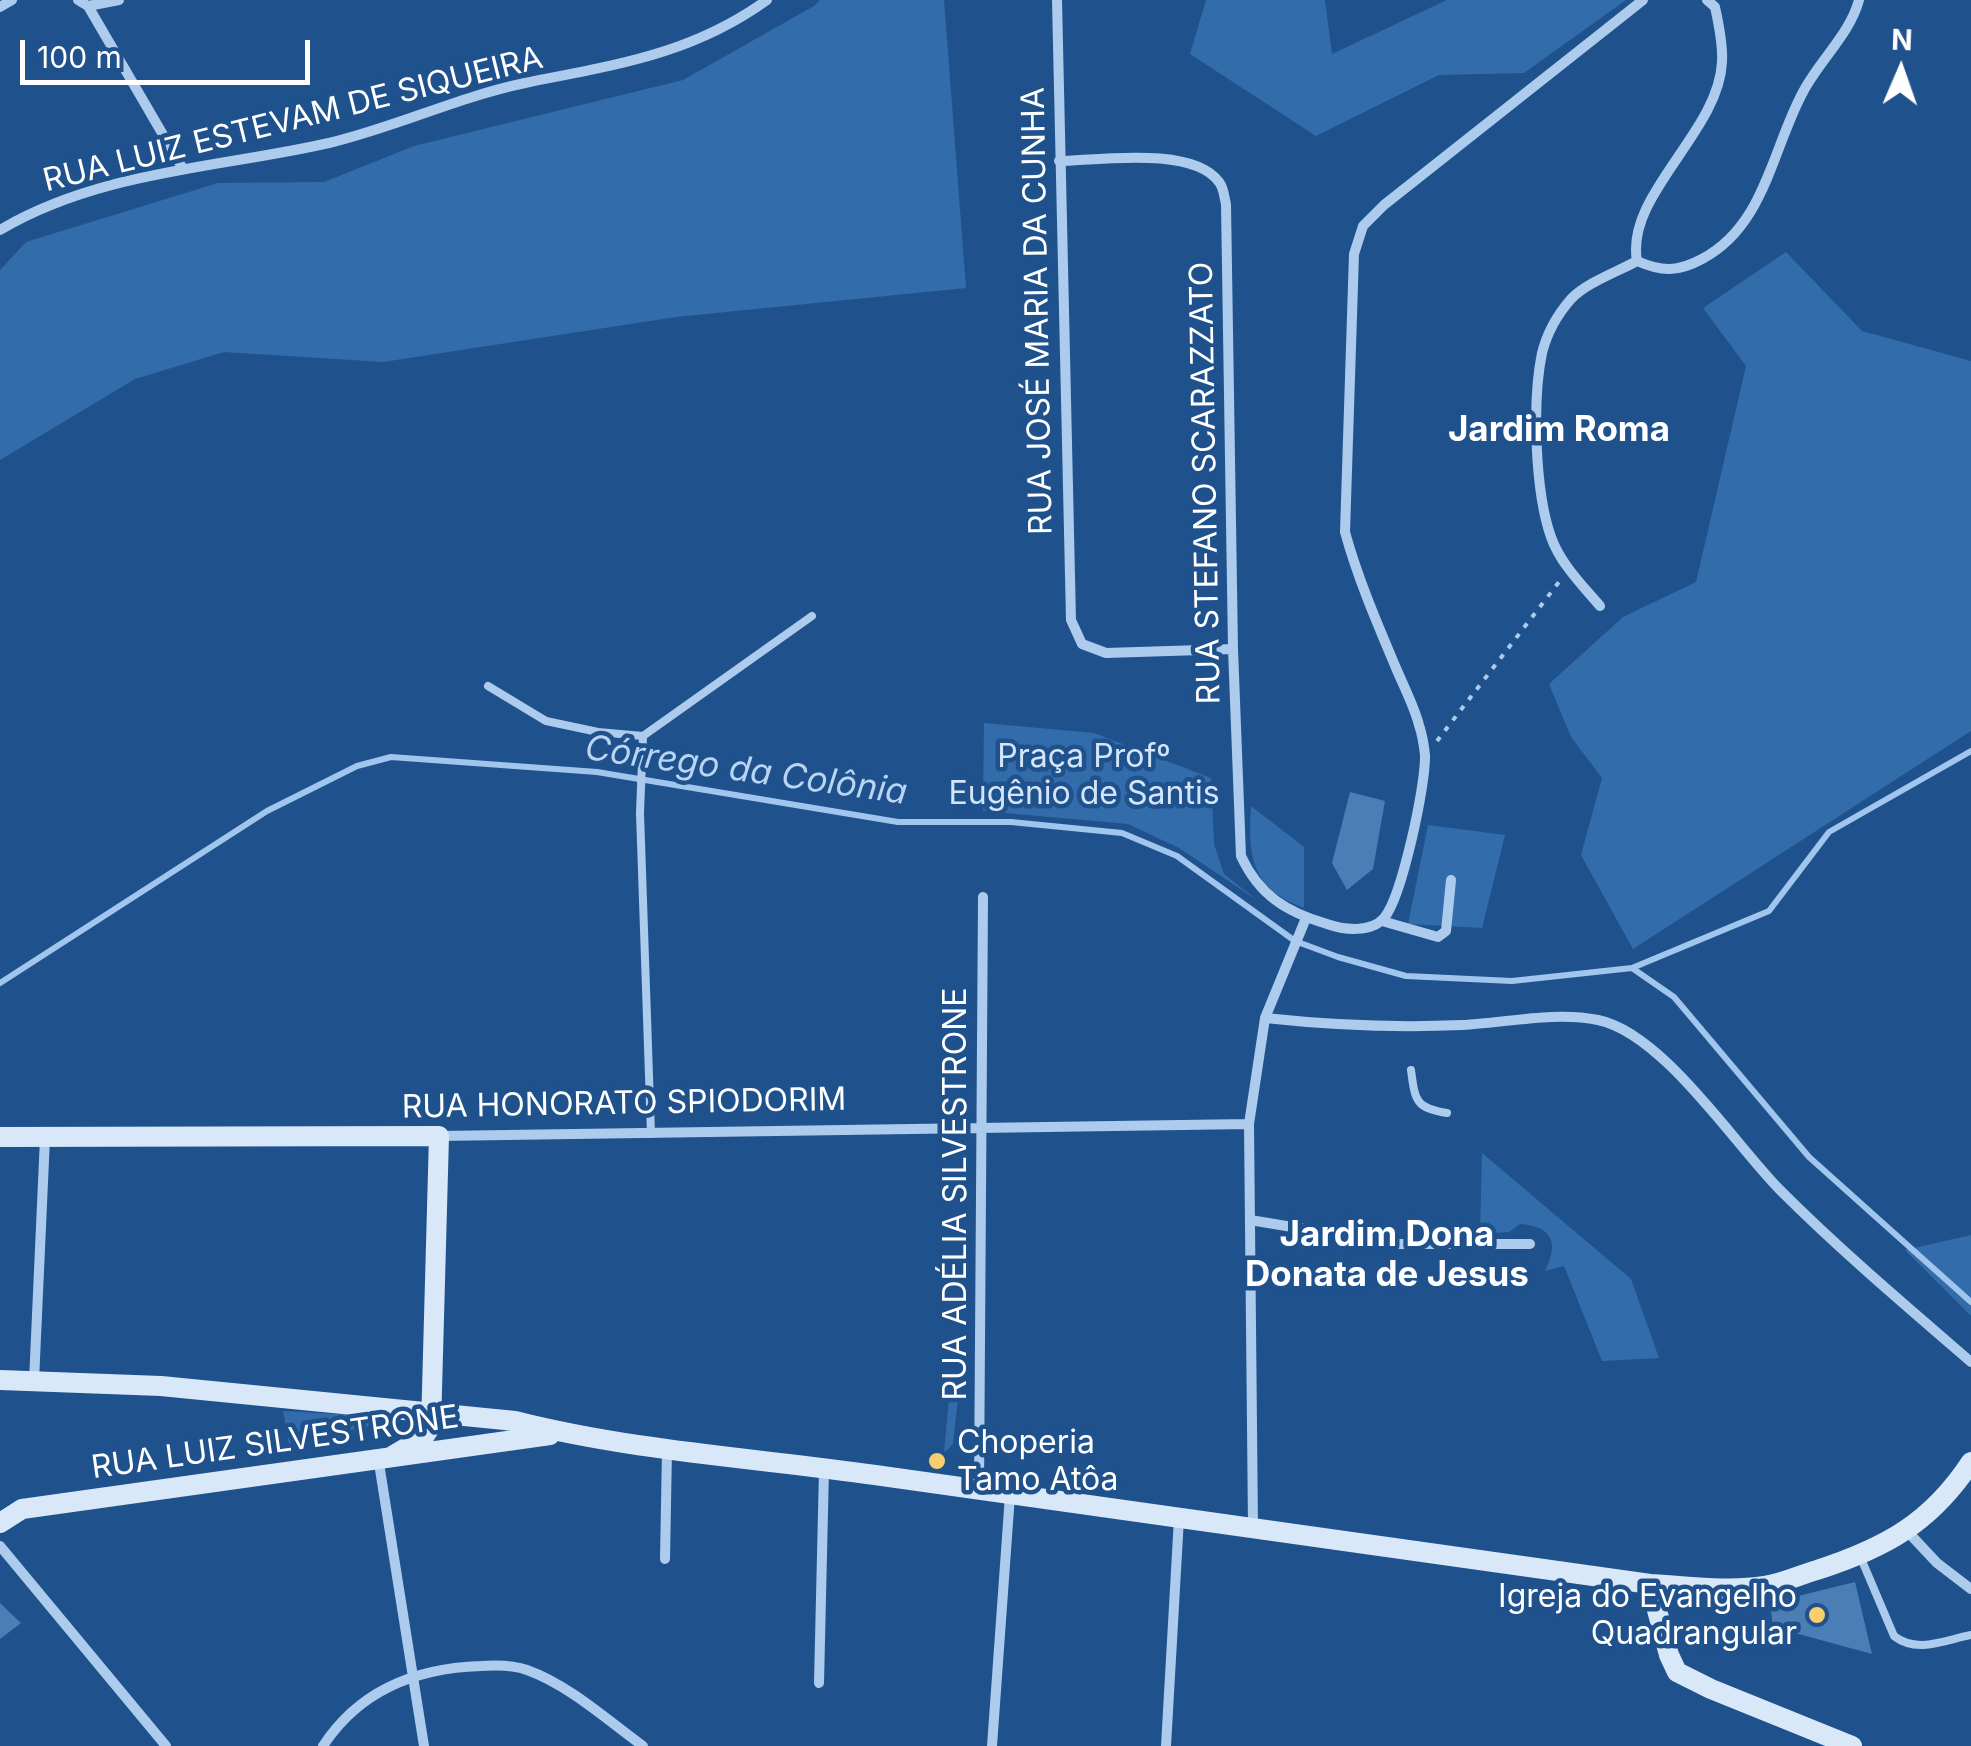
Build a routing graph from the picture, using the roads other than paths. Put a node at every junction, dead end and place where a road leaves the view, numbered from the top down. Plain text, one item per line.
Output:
1 (12, 0) edge
2 (119, 0) edge
3 (766, 0) edge
4 (1057, 0) edge
5 (1642, 0) edge
6 (1707, 0) edge
7 (1859, 0) edge
8 (83, 3) edge
9 (0, 7) edge
10 (1059, 160) junction
11 (183, 169) junction
12 (0, 230) edge
13 (1637, 261) junction
14 (1600, 606) dead end
15 (812, 616) dead end
16 (1233, 649) junction
17 (488, 686) dead end
18 (644, 736) junction
19 (1451, 880) dead end
20 (983, 897) dead end
21 (1306, 918) junction
22 (1382, 920) junction
23 (1264, 1018) junction
24 (1411, 1070) dead end
25 (1447, 1114) dead end
26 (1249, 1124) junction
27 (982, 1128) junction
28 (652, 1135) junction
29 (439, 1136) junction
30 (0, 1138) edge
31 (44, 1138) junction
32 (1250, 1220) junction
33 (1530, 1244) dead end
34 (1971, 1362) edge
35 (0, 1380) edge
36 (34, 1381) junction
37 (432, 1413) junction
38 (562, 1433) junction
39 (667, 1449) junction
40 (385, 1457) junction
41 (1971, 1462) edge
42 (824, 1468) junction
43 (979, 1490) junction
44 (1010, 1495) junction
45 (1180, 1518) junction
46 (0, 1523) edge
47 (1253, 1527) junction
48 (1907, 1531) junction
49 (0, 1546) edge
50 (1860, 1556) junction
51 (665, 1560) dead end
52 (1650, 1584) junction
53 (1971, 1589) edge
54 (1971, 1634) edge
55 (413, 1676) junction
56 (819, 1683) dead end
57 (166, 1746) edge
58 (323, 1746) edge
59 (424, 1746) edge
60 (643, 1746) edge
61 (992, 1746) edge
62 (1166, 1746) edge
63 (1852, 1746) edge

1 - 9 street
2 - 8 street
3 - 11 street, RUA LUIZ ESTEVAM DE SIQUEIRA
4 - 10 street, RUA JOSÉ MARIA DA CUNHA
5 - 22 street
6 - 13 street
7 - 13 street
8 - 11 street
10 - 16 street, RUA STEFANO SCARAZZATO
10 - 16 street, RUA JOSÉ MARIA DA CUNHA
11 - 12 street, RUA LUIZ ESTEVAM DE SIQUEIRA
13 - 14 street
15 - 18 lane
16 - 21 street, RUA STEFANO SCARAZZATO
17 - 18 lane
18 - 28 lane
19 - 22 street
20 - 27 street, RUA ADÉLIA SILVESTRONE
21 - 22 street, RUA STEFANO SCARAZZATO
21 - 23 street
23 - 26 street
23 - 34 street
24 - 25 lane
26 - 27 street, RUA HONORATO SPIODORIM
26 - 32 street
27 - 28 street, RUA HONORATO SPIODORIM
27 - 43 street, RUA ADÉLIA SILVESTRONE
28 - 29 street, RUA HONORATO SPIODORIM
29 - 31 main road, RUA HONORATO SPIODORIM
29 - 37 main road
30 - 31 main road, RUA HONORATO SPIODORIM
31 - 36 street
32 - 33 street
32 - 47 street
35 - 36 main road
36 - 37 main road
37 - 38 main road
37 - 40 main road
38 - 39 main road
38 - 40 main road, RUA LUIZ SILVESTRONE
39 - 42 main road
39 - 51 street
40 - 46 main road, RUA LUIZ SILVESTRONE
40 - 55 street
41 - 48 main road
42 - 43 main road
42 - 56 street
43 - 44 main road
44 - 45 main road
44 - 61 street
45 - 47 main road
45 - 62 street
47 - 52 main road
48 - 50 main road
48 - 53 street
49 - 57 street
50 - 52 main road
50 - 54 lane
52 - 63 main road
55 - 58 street
55 - 59 street
55 - 60 street

